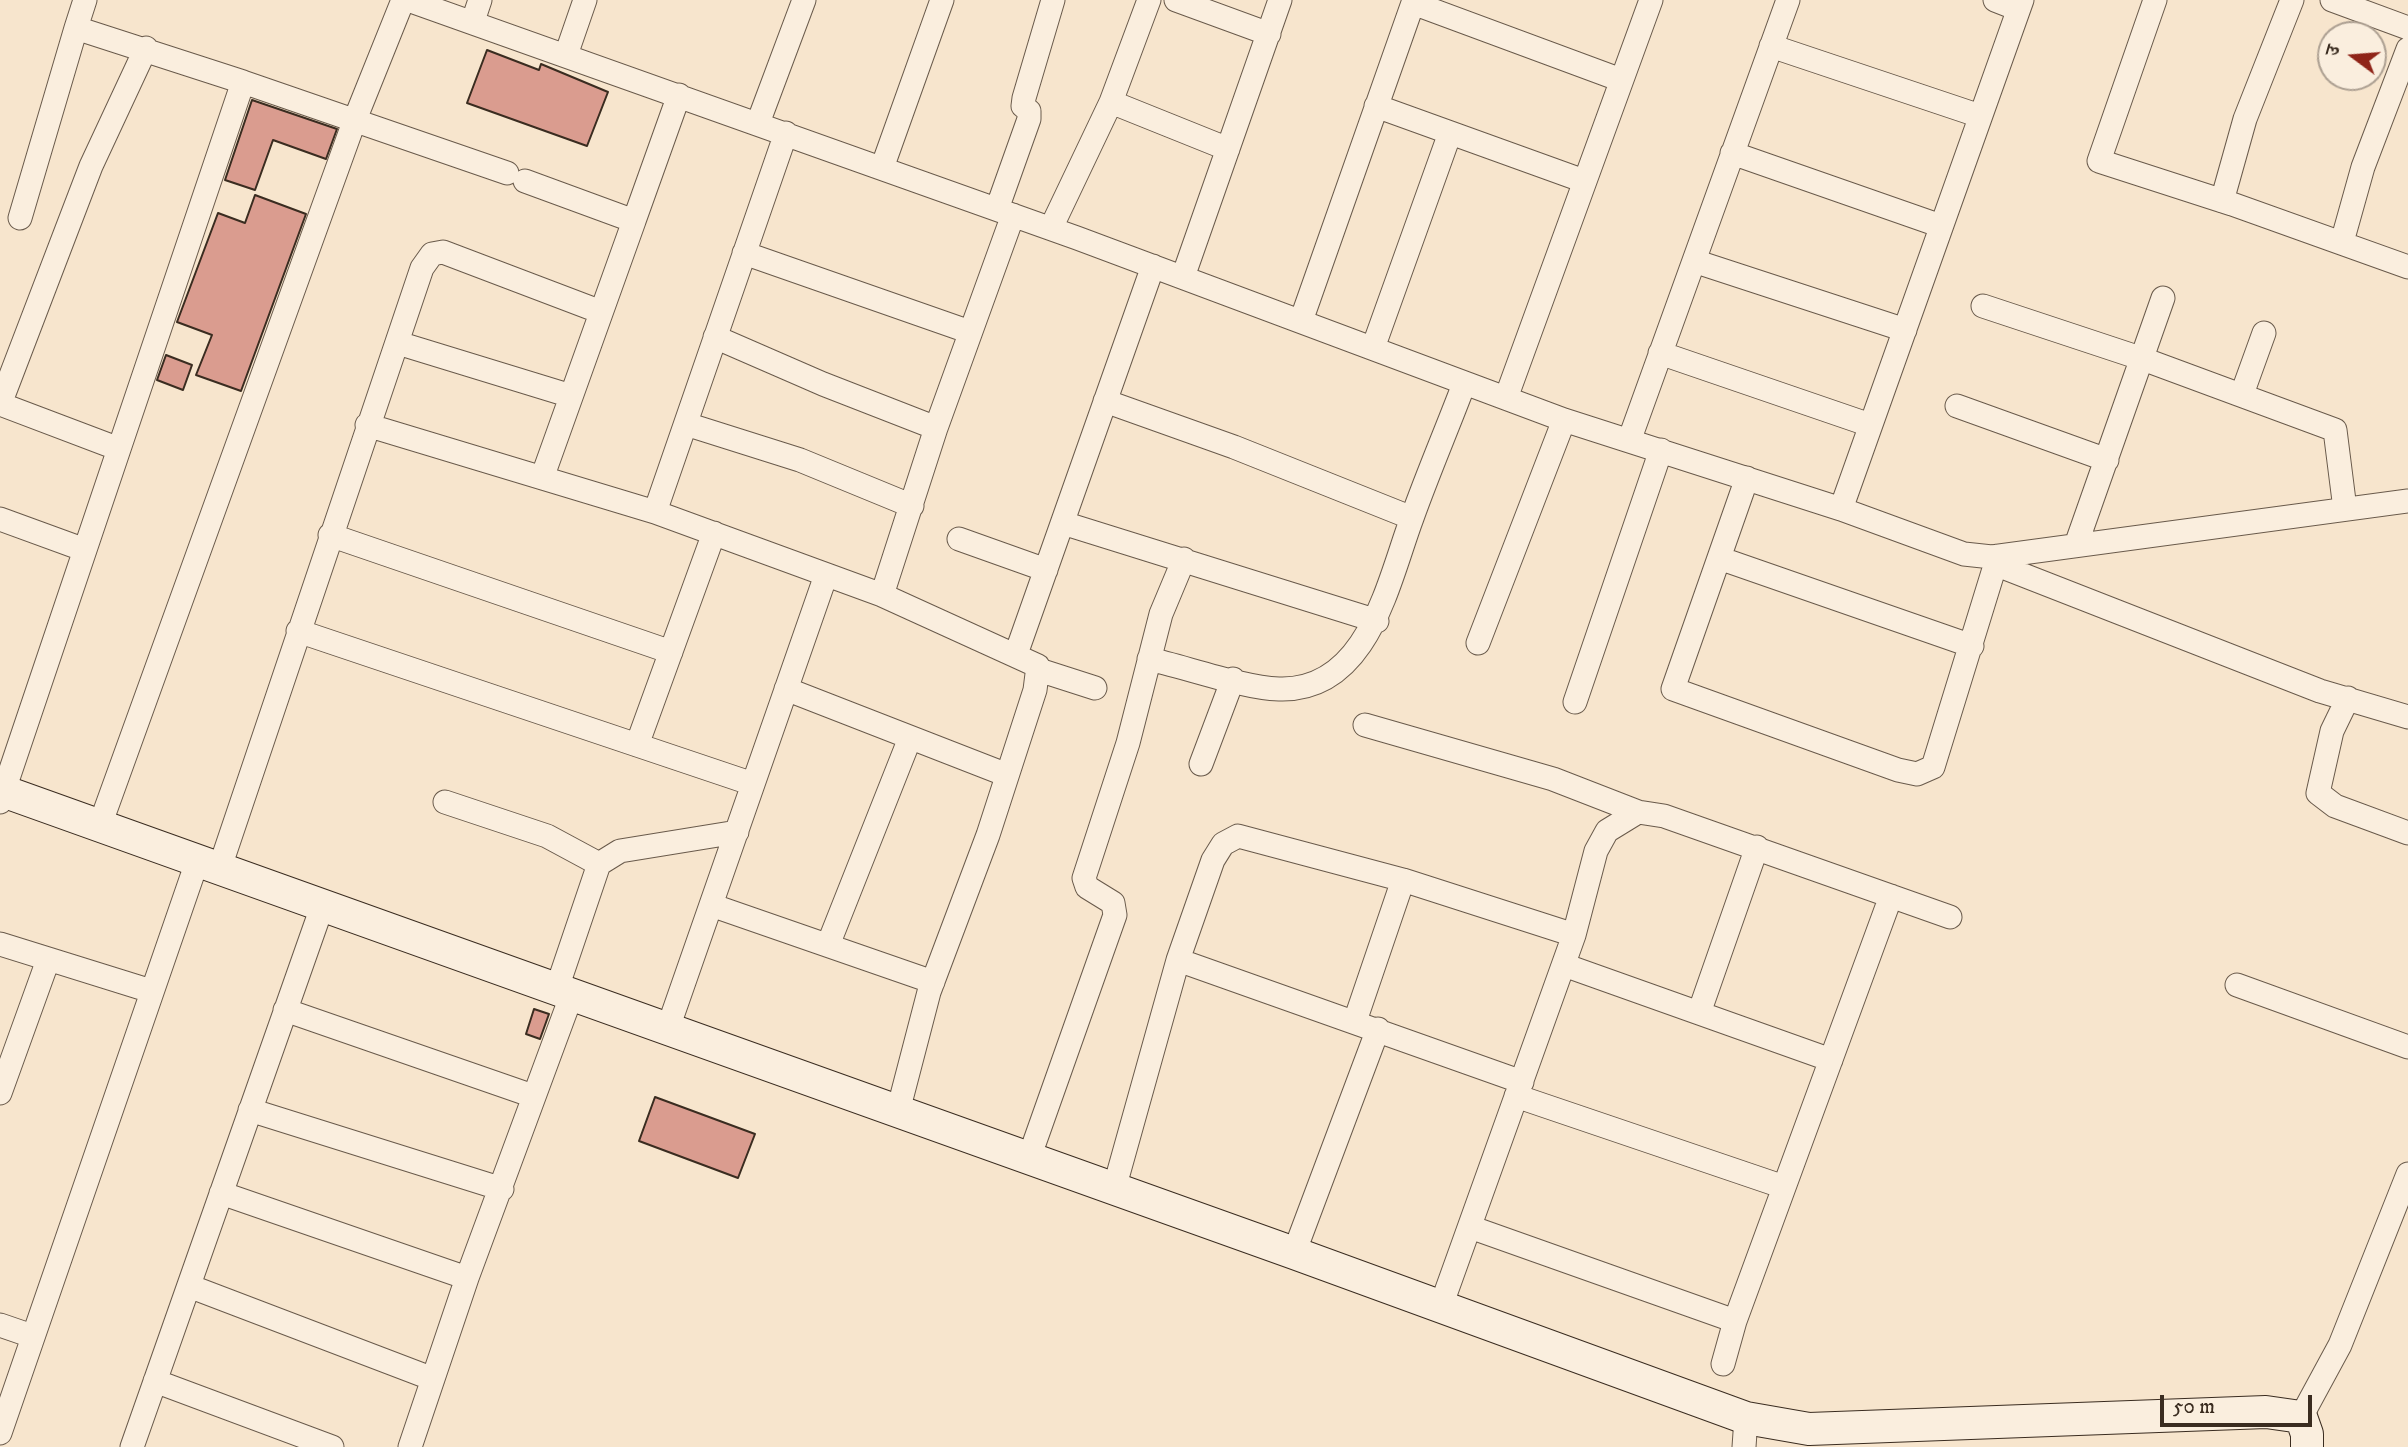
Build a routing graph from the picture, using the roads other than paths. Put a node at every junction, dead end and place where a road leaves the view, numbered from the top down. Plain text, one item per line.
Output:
1 (85, 0) edge
2 (405, 0) edge
3 (585, 0) edge
4 (942, 0) edge
5 (1054, 0) edge
6 (1149, 0) edge
7 (1175, 0) edge
8 (1280, 0) edge
9 (1651, 0) edge
10 (1788, 0) edge
11 (1995, 0) edge
12 (2155, 0) edge
13 (2292, 0) edge
14 (2332, 0) edge
15 (797, 2) edge
16 (1413, 2) edge
17 (2020, 4) edge
18 (477, 10) edge
19 (76, 27) junction
20 (2408, 28) edge
21 (1269, 33) junction
22 (1771, 46) junction
23 (146, 48) junction
24 (2408, 49) edge
25 (566, 55) junction
26 (1621, 80) junction
27 (243, 82) junction
28 (679, 95) junction
29 (1111, 102) junction
30 (1376, 106) junction
31 (1980, 116) junction
32 (354, 122) junction
33 (758, 123) junction
34 (786, 133) junction
35 (1450, 133) junction
36 (1228, 149) junction
37 (1732, 153) junction
38 (883, 168) junction
39 (1584, 181) junction
40 (2222, 201) junction
41 (1005, 212) junction
42 (20, 218) dead end
43 (634, 221) junction
44 (1941, 226) junction
45 (1051, 228) junction
46 (2342, 242) junction
47 (744, 253) junction
48 (1693, 261) junction
49 (1153, 266) junction
50 (2408, 267) edge
51 (1183, 278) junction
52 (2163, 299) dead end
53 (1983, 306) dead end
54 (601, 312) junction
55 (1301, 321) junction
56 (1905, 330) junction
57 (970, 332) junction
58 (2264, 333) dead end
59 (715, 337) junction
60 (398, 343) junction
61 (1373, 348) junction
62 (1660, 353) junction
63 (2143, 359) junction
64 (1464, 384) junction
65 (2242, 394) junction
66 (571, 396) junction
67 (1506, 398) junction
68 (1105, 401) junction
69 (0, 404) edge
70 (1957, 406) dead end
71 (1564, 420) junction
72 (686, 424) junction
73 (367, 425) junction
74 (1870, 425) junction
75 (936, 428) junction
76 (1629, 441) junction
77 (119, 449) junction
78 (1661, 450) junction
79 (2107, 460) junction
80 (542, 478) junction
81 (1747, 478) junction
82 (2408, 501) edge
83 (912, 506) junction
84 (1841, 509) junction
85 (2345, 509) junction
86 (655, 512) junction
87 (1412, 518) junction
88 (0, 519) edge
89 (1063, 523) junction
90 (714, 533) junction
91 (330, 536) junction
92 (959, 539) dead end
93 (2076, 545) junction
94 (85, 550) junction
95 (1719, 558) junction
96 (1184, 559) junction
97 (1997, 560) junction
98 (1046, 570) junction
99 (826, 575) junction
100 (882, 595) junction
101 (1377, 621) junction
102 (298, 631) junction
103 (1478, 643) dead end
104 (1972, 646) junction
105 (671, 652) junction
106 (1016, 654) junction
107 (1149, 659) junction
108 (1039, 670) junction
109 (1233, 679) junction
110 (1095, 688) dead end
111 (786, 689) junction
112 (2348, 698) junction
113 (1576, 702) dead end
114 (2408, 717) edge
115 (1366, 725) dead end
116 (910, 738) junction
117 (637, 745) junction
118 (1202, 764) dead end
119 (1007, 775) junction
120 (753, 784) junction
121 (1, 794) edge
122 (445, 802) dead end
123 (1638, 812) junction
124 (100, 825) junction
125 (737, 832) junction
126 (2408, 834) edge
127 (1757, 848) junction
128 (209, 863) junction
129 (599, 864) junction
130 (1403, 880) junction
131 (1891, 896) junction
132 (323, 904) junction
133 (711, 905) junction
134 (1950, 917) dead end
135 (1574, 935) junction
136 (0, 944) edge
137 (828, 945) junction
138 (48, 960) junction
139 (1178, 960) junction
140 (1564, 965) junction
141 (933, 982) junction
142 (2237, 985) dead end
143 (151, 991) junction
144 (565, 991) junction
145 (285, 1010) junction
146 (1699, 1013) junction
147 (1355, 1021) junction
148 (668, 1028) junction
149 (1378, 1029) junction
150 (2408, 1047) edge
151 (1831, 1060) junction
152 (1519, 1089) junction
153 (0, 1093) edge
154 (533, 1096) junction
155 (250, 1110) junction
156 (898, 1111) junction
157 (1029, 1158) junction
158 (2407, 1178) edge
159 (1784, 1187) junction
160 (502, 1189) junction
161 (1114, 1189) junction
162 (221, 1193) junction
163 (1470, 1227) junction
164 (1294, 1253) junction
165 (467, 1278) junction
166 (189, 1286) junction
167 (1441, 1306) junction
168 (1735, 1321) junction
169 (0, 1325) edge
170 (32, 1336) junction
171 (1723, 1364) dead end
172 (433, 1379) junction
173 (155, 1381) junction
174 (2304, 1432) edge
175 (0, 1433) edge
176 (1745, 1433) edge
177 (132, 1447) edge
178 (332, 1447) edge
179 (410, 1447) edge

1 - 19 street
2 - 18 street
2 - 32 street
3 - 25 street
4 - 38 street
5 - 41 street
6 - 29 street
7 - 21 street
8 - 21 street
9 - 26 street
10 - 22 street
11 - 17 street
12 - 40 street
13 - 40 street
14 - 20 street
15 - 33 street
16 - 26 street
16 - 30 street
17 - 31 street
18 - 25 street
19 - 23 street
19 - 42 street
21 - 36 street
22 - 31 street
22 - 37 street
23 - 27 street
23 - 69 street
24 - 46 street
25 - 28 street
26 - 39 street
27 - 32 street
27 - 77 street
28 - 33 street
28 - 43 street
29 - 36 street
29 - 45 street
30 - 35 street
30 - 55 street
31 - 44 street
32 - 43 street
32 - 124 street
33 - 34 street
34 - 38 street
34 - 47 street
35 - 39 street
35 - 61 street
36 - 51 street
37 - 44 street
37 - 48 street
38 - 41 street
39 - 67 street
40 - 46 street
41 - 45 street
41 - 57 street
43 - 54 street
44 - 56 street
45 - 49 street
46 - 50 street
47 - 57 street
47 - 59 street
48 - 56 street
48 - 62 street
49 - 51 street
49 - 68 street
51 - 55 street
52 - 63 street
53 - 63 street
54 - 60 street
54 - 66 street
55 - 61 street
56 - 74 street
57 - 75 street
58 - 65 street
59 - 72 street
59 - 75 street
60 - 66 street
60 - 73 street
61 - 64 street
62 - 74 street
62 - 76 street
63 - 65 street
63 - 79 street
64 - 67 street
64 - 87 street
65 - 85 street
66 - 80 street
67 - 71 street
68 - 87 street
68 - 89 street
69 - 77 street
70 - 79 street
71 - 76 street
71 - 103 street
72 - 83 street
72 - 86 street
73 - 80 street
73 - 91 street
74 - 84 street
75 - 83 street
76 - 78 street
77 - 94 street
78 - 81 street
78 - 113 street
79 - 93 street
80 - 86 street
81 - 84 street
81 - 95 street
82 - 85 street
83 - 100 street
84 - 97 street
85 - 93 street
86 - 90 street
87 - 101 street
88 - 94 street
89 - 96 street
89 - 98 street
90 - 99 street
90 - 105 street
91 - 102 street
91 - 105 street
92 - 98 street
93 - 97 street
94 - 121 street
95 - 104 street
95 - 104 street
96 - 101 street
96 - 107 street
97 - 104 street
97 - 112 street
98 - 106 street
99 - 100 street
99 - 111 street
100 - 106 street
101 - 109 street
102 - 117 street
102 - 128 street
105 - 117 street
106 - 108 street
107 - 109 street
107 - 157 street
108 - 110 street
108 - 119 street
109 - 118 street
111 - 116 street
111 - 120 street
112 - 114 street
112 - 126 street
115 - 123 street
116 - 119 street
116 - 137 street
117 - 120 street
119 - 141 street
120 - 125 street
121 - 124 street
122 - 129 street
123 - 127 street
123 - 135 street
124 - 128 street
125 - 129 street
125 - 133 street
127 - 131 street
127 - 146 street
128 - 132 street
128 - 143 street
129 - 144 street
130 - 135 street
130 - 139 street
130 - 147 street
131 - 134 street
131 - 151 street
132 - 144 street
132 - 145 street
133 - 137 street
133 - 148 street
135 - 140 street
136 - 138 street
137 - 141 street
138 - 143 street
138 - 153 street
139 - 147 street
139 - 161 street
140 - 146 street
140 - 152 street
141 - 156 street
142 - 150 street
143 - 170 street
144 - 148 street
144 - 154 street
145 - 154 street
145 - 155 street
146 - 151 street
147 - 149 street
148 - 156 street
149 - 152 street
149 - 164 street
151 - 159 street
152 - 159 street
152 - 163 street
154 - 160 street
155 - 160 street
155 - 162 street
156 - 157 street
157 - 161 street
158 - 174 street
159 - 168 street
160 - 165 street
161 - 164 street
162 - 165 street
162 - 166 street
163 - 167 street
163 - 168 street
164 - 167 street
165 - 172 street
166 - 172 street
166 - 173 street
167 - 176 street
168 - 171 street
169 - 170 street
170 - 175 street
172 - 179 street
173 - 177 street
173 - 178 street
174 - 176 street

